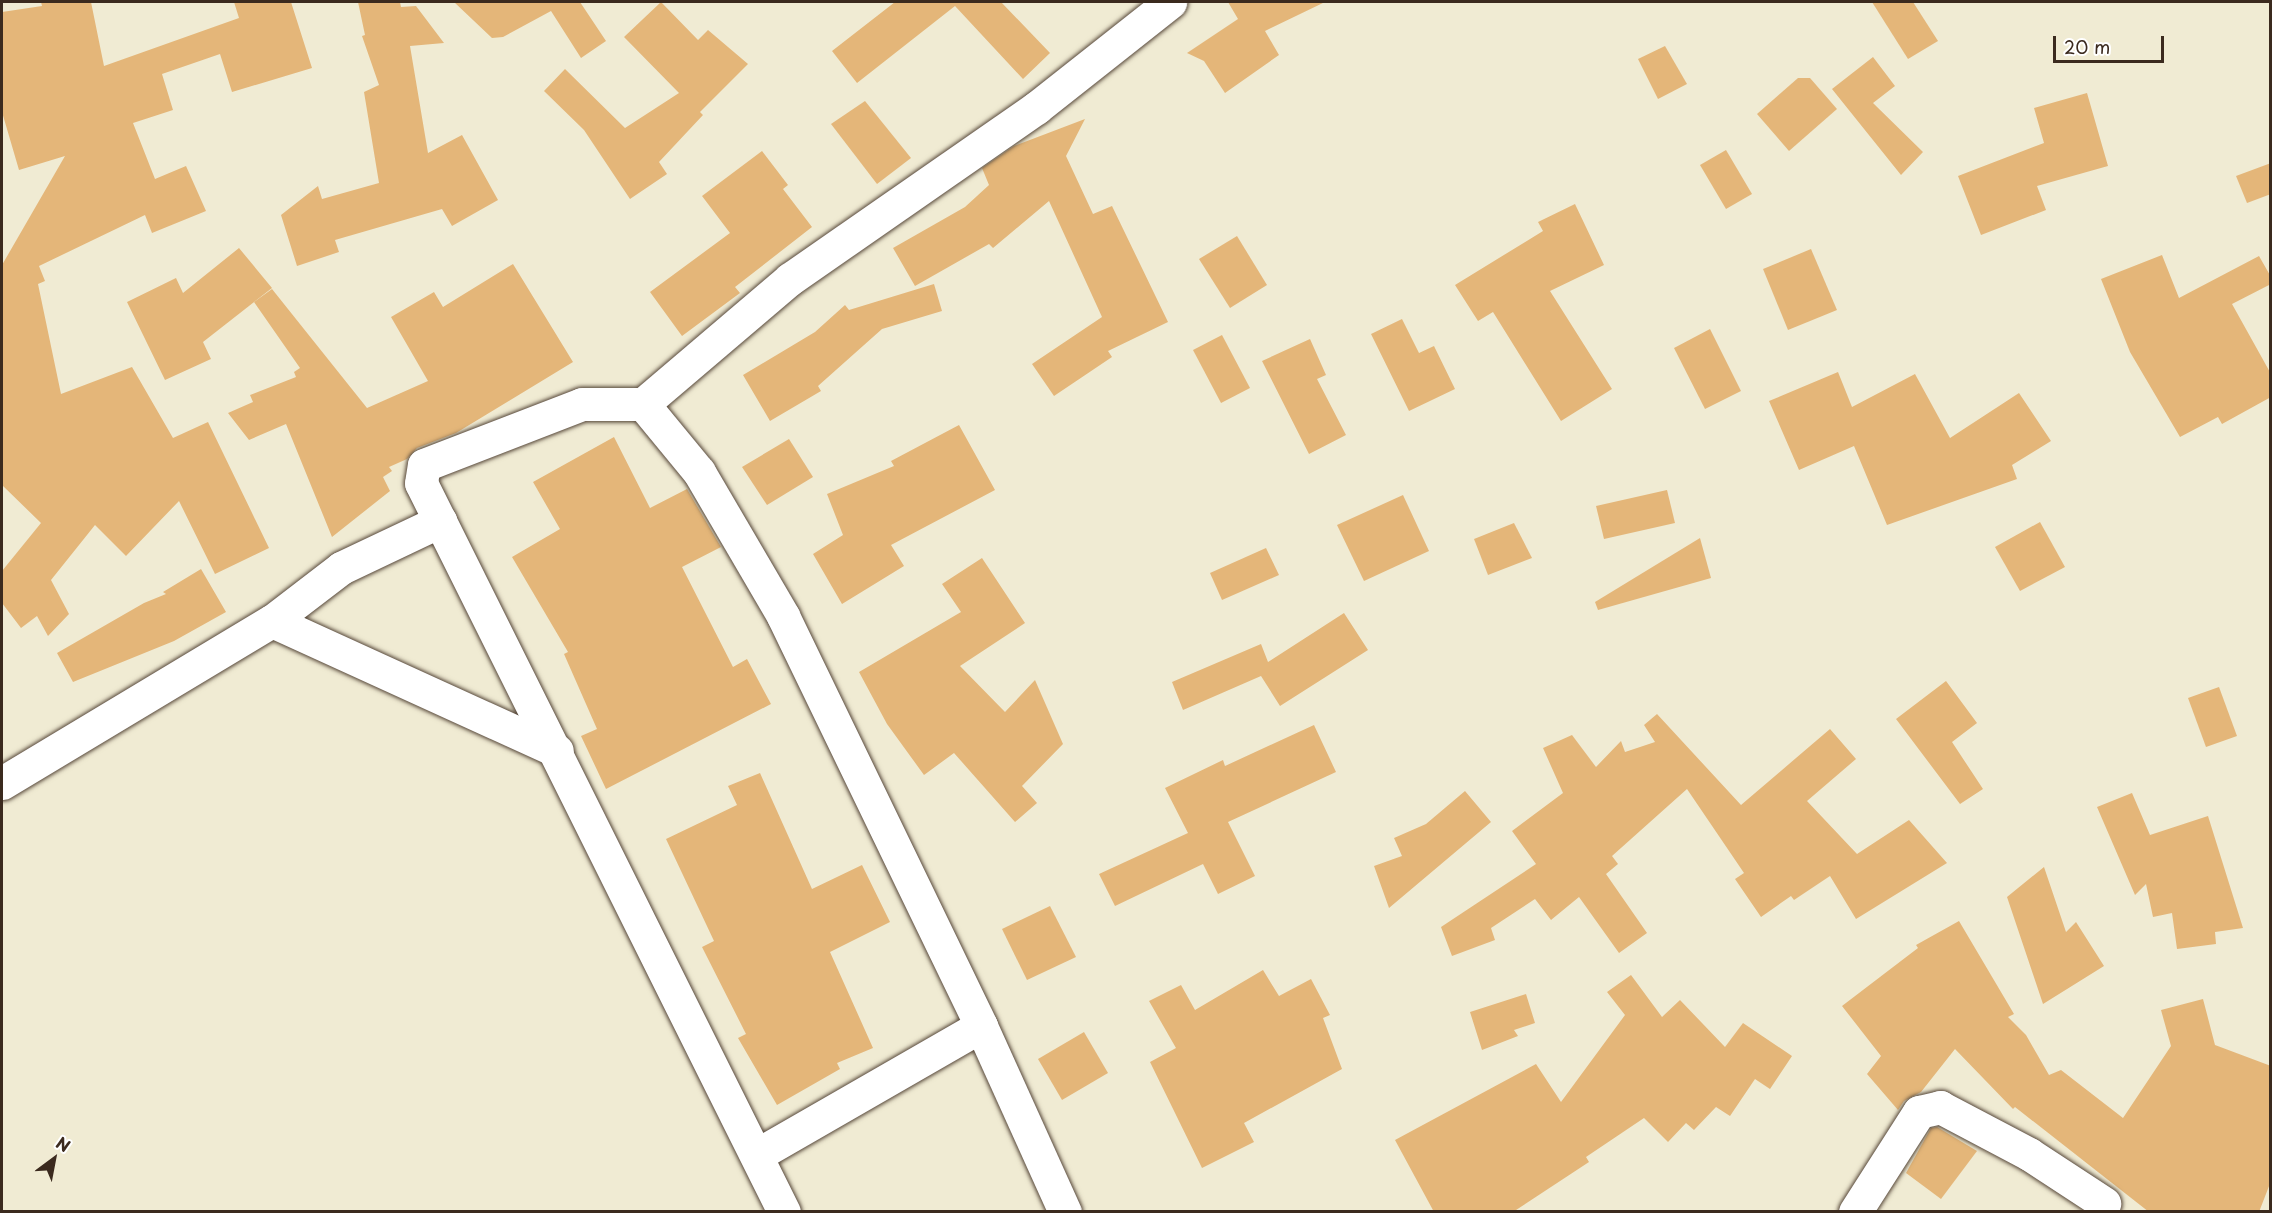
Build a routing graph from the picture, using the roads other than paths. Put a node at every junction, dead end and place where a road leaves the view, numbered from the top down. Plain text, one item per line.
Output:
1 (1170, 2) edge
2 (643, 404) junction
3 (440, 521) junction
4 (272, 621) junction
5 (557, 751) junction
6 (2, 783) edge
7 (981, 1026) junction
8 (758, 1154) junction
9 (2104, 1203) dead end
10 (784, 1212) edge
11 (1065, 1212) edge
12 (1855, 1212) edge

1 - 2 street
2 - 3 street
2 - 7 street
3 - 4 street
3 - 5 street
4 - 5 street
4 - 6 street
5 - 8 street
7 - 8 street
7 - 11 street
8 - 10 street
9 - 12 street

